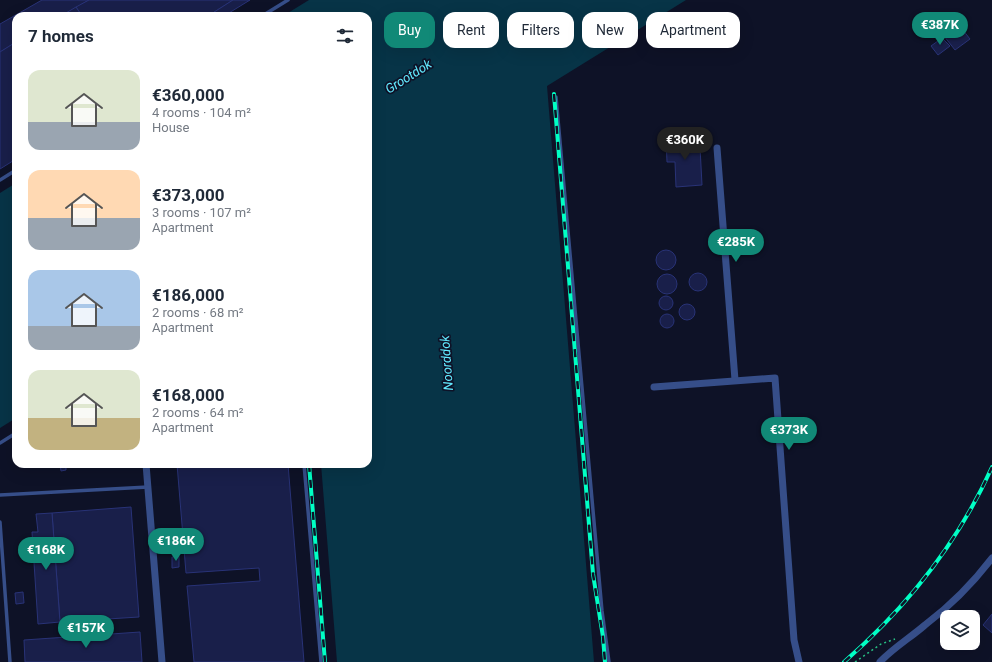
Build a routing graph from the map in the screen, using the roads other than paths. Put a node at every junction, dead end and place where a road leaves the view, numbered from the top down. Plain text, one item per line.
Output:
1 (288, 0) edge
2 (268, 12) edge
3 (556, 97) dead end
4 (717, 148) dead end
5 (12, 172) edge
6 (0, 180) edge
7 (735, 380) junction
8 (654, 387) dead end
9 (12, 436) edge
10 (0, 443) edge
11 (146, 468) edge
12 (304, 468) edge
13 (148, 486) junction
14 (0, 495) edge
15 (0, 522) edge
16 (992, 558) edge
17 (10, 662) edge
18 (162, 662) edge
19 (321, 662) edge
20 (610, 662) edge
21 (799, 662) edge
22 (880, 662) edge

1 - 2 lane
3 - 20 lane
4 - 7 street
5 - 6 lane
7 - 8 street
7 - 21 street
9 - 10 lane
11 - 13 street
12 - 19 lane
13 - 14 lane
13 - 18 street
15 - 17 lane
16 - 22 street

